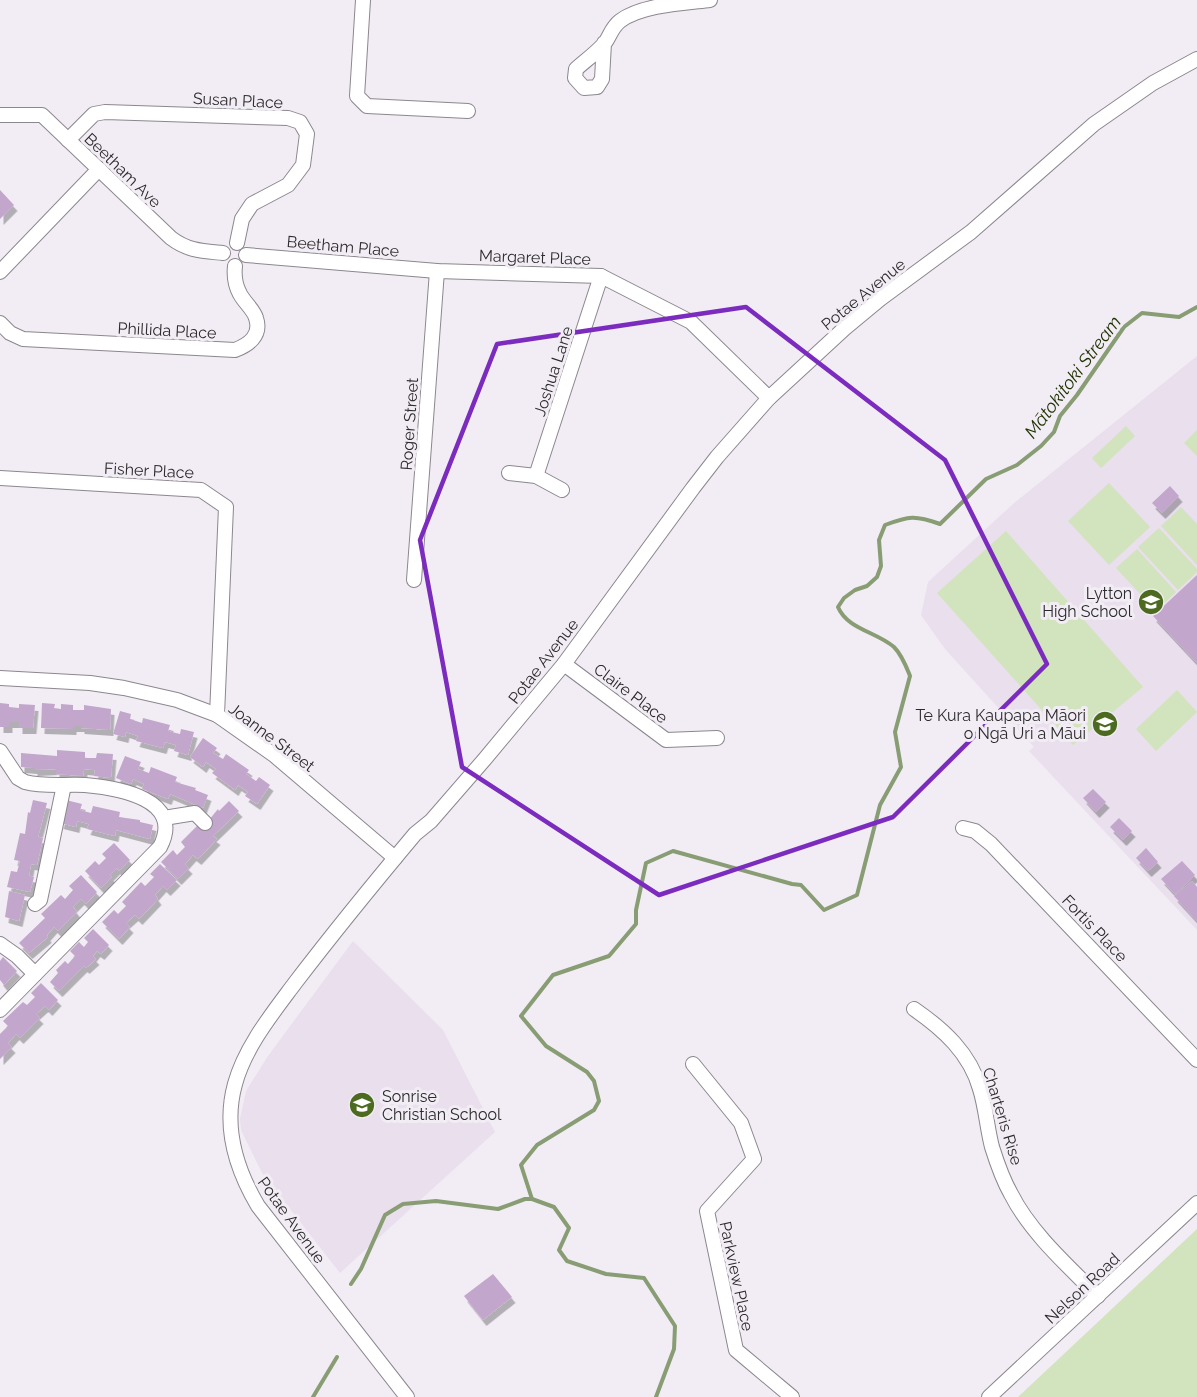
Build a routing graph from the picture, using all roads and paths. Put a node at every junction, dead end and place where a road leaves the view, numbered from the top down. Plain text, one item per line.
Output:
1 (363, 0) edge
2 (710, 0) edge
3 (604, 43) dead end
4 (1197, 59) edge
5 (468, 111) dead end
6 (0, 115) edge
7 (68, 140) junction
8 (99, 169) junction
9 (237, 243) junction
10 (223, 253) junction
11 (246, 255) junction
12 (235, 266) junction
13 (437, 271) junction
14 (0, 272) edge
15 (601, 276) junction
16 (0, 323) edge
17 (769, 398) junction
18 (509, 473) dead end
19 (536, 476) junction
20 (0, 478) edge
21 (562, 490) dead end
22 (414, 580) dead end
23 (564, 664) junction
24 (0, 678) edge
25 (217, 715) junction
26 (717, 738) dead end
27 (0, 751) edge
28 (64, 785) junction
29 (164, 818) junction
30 (205, 823) dead end
31 (963, 828) dead end
32 (395, 858) junction
33 (35, 904) dead end
34 (0, 944) edge
35 (35, 974) junction
36 (914, 1009) dead end
37 (0, 1010) edge
38 (1197, 1060) edge
39 (693, 1064) dead end
40 (1197, 1203) edge
41 (1098, 1296) junction
42 (407, 1397) edge
43 (792, 1397) edge
44 (989, 1397) edge

1 - 5 street
2 - 3 street
4 - 17 street, Potae Avenue
6 - 7 street, Beetham Ave
7 - 8 street, Beetham Ave
7 - 9 street, Susan Place
8 - 10 street, Beetham Ave
8 - 14 street
9 - 10 street
9 - 11 street
10 - 12 street
11 - 12 street
11 - 13 street, Beetham Place
12 - 16 street, Phillida Place
13 - 15 street, Margaret Place
13 - 22 street, Roger Street
15 - 17 street, Margaret Place
15 - 19 street, Joshua Lane
17 - 23 street, Potae Avenue
18 - 19 street
19 - 21 street
20 - 25 street, Fisher Place
23 - 26 street, Claire Place
23 - 32 street, Potae Avenue
24 - 25 street, Joanne Street
25 - 32 street, Joanne Street
27 - 28 street
28 - 29 street
28 - 33 street
29 - 30 street
29 - 35 street
31 - 38 street, Fortis Place
32 - 42 street, Potae Avenue
34 - 35 street
35 - 37 street
36 - 41 street, Charteris Rise
39 - 43 street, Parkview Place
40 - 41 street, Nelson Road
41 - 44 street, Nelson Road

